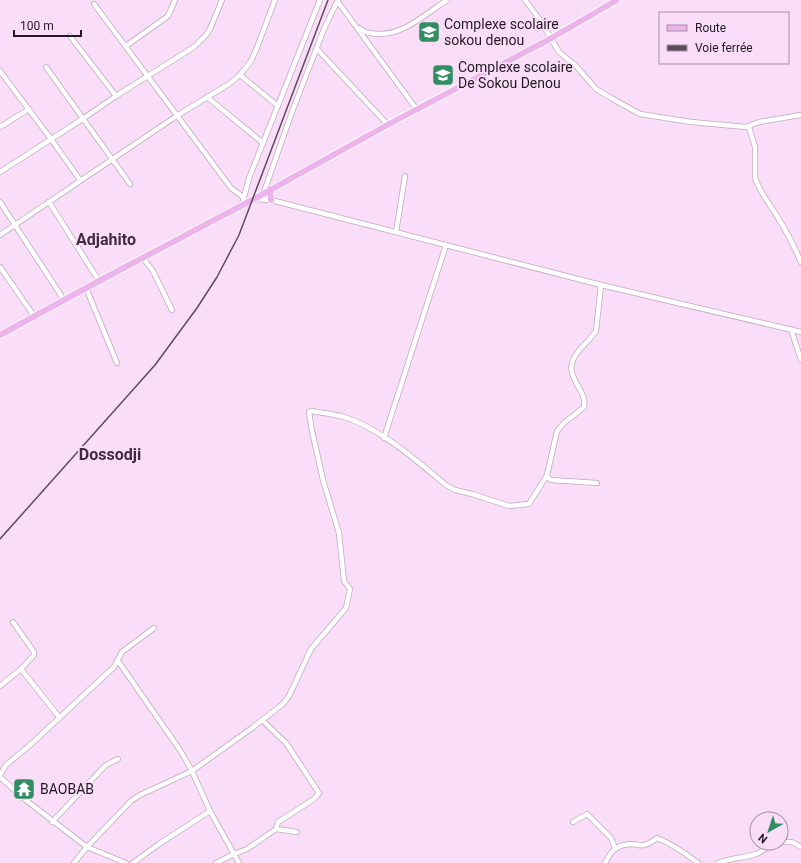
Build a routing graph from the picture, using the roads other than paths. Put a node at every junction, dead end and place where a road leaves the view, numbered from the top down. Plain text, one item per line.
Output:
1 (175, 0) edge
2 (222, 0) edge
3 (275, 0) edge
4 (320, 0) edge
5 (447, 0) edge
6 (525, 0) edge
7 (615, 0) edge
8 (338, 1) edge
9 (94, 4) dead end
10 (357, 28) junction
11 (70, 36) dead end
12 (550, 39) junction
13 (126, 46) junction
14 (317, 49) junction
15 (46, 67) dead end
16 (0, 72) edge
17 (240, 75) junction
18 (148, 76) junction
19 (116, 96) junction
20 (207, 97) junction
21 (278, 106) junction
22 (28, 109) junction
23 (417, 110) junction
24 (178, 115) junction
25 (801, 116) edge
26 (84, 118) junction
27 (388, 125) junction
28 (0, 127) edge
29 (749, 127) junction
30 (51, 139) junction
31 (263, 143) junction
32 (113, 159) junction
33 (0, 172) edge
34 (405, 176) dead end
35 (80, 180) junction
36 (130, 184) dead end
37 (267, 191) junction
38 (243, 197) junction
39 (254, 199) junction
40 (271, 200) junction
41 (0, 202) edge
42 (49, 202) junction
43 (242, 205) junction
44 (15, 225) junction
45 (396, 232) junction
46 (0, 235) edge
47 (446, 245) junction
48 (143, 258) junction
49 (801, 262) edge
50 (0, 267) edge
51 (99, 281) junction
52 (601, 285) junction
53 (86, 288) junction
54 (64, 300) junction
55 (172, 310) dead end
56 (34, 316) junction
57 (791, 329) junction
58 (801, 332) edge
59 (0, 335) edge
60 (801, 360) edge
61 (117, 363) dead end
62 (384, 438) junction
63 (547, 475) junction
64 (597, 483) dead end
65 (13, 622) dead end
66 (154, 628) dead end
67 (118, 661) junction
68 (21, 669) junction
69 (0, 686) edge
70 (59, 717) junction
71 (262, 720) junction
72 (118, 759) dead end
73 (192, 771) junction
74 (0, 776) edge
75 (210, 811) junction
76 (52, 822) junction
77 (573, 822) dead end
78 (276, 829) junction
79 (297, 832) dead end
80 (789, 842) edge
81 (87, 847) junction
82 (801, 847) edge
83 (615, 848) junction
84 (761, 851) edge
85 (234, 854) junction
86 (74, 863) edge
87 (126, 863) edge
88 (133, 863) edge
89 (216, 863) edge
90 (239, 863) edge
91 (605, 863) edge
92 (698, 863) edge
93 (718, 863) edge

1 - 13 street
2 - 18 street
3 - 17 street
4 - 21 street
5 - 10 street
6 - 12 street
7 - 12 main road
8 - 10 street
8 - 14 street
9 - 13 street
10 - 23 street
11 - 19 street
12 - 23 main road
12 - 29 street
13 - 18 street
14 - 27 street
14 - 37 street
15 - 26 street
16 - 22 street
17 - 20 street
17 - 21 street
18 - 19 street
18 - 24 street
19 - 26 street
20 - 24 street
20 - 31 street
21 - 31 street
22 - 28 street
22 - 30 street
23 - 27 main road
24 - 32 street
24 - 38 street
25 - 29 street
26 - 30 street
26 - 32 street
27 - 37 main road
29 - 49 street
30 - 33 street
30 - 35 street
31 - 38 street
32 - 35 street
32 - 36 street
34 - 45 street
35 - 42 street
37 - 39 main road
37 - 40 main road
38 - 43 street
39 - 40 street
39 - 43 main road
40 - 45 street
41 - 44 street
42 - 44 street
42 - 51 street
43 - 48 main road
44 - 46 street
44 - 54 street
45 - 47 street
47 - 52 street
47 - 62 street
48 - 51 main road
48 - 55 street
50 - 56 street
51 - 53 main road
52 - 57 street
52 - 63 street
53 - 54 main road
53 - 61 street
54 - 56 main road
56 - 59 main road
57 - 58 street
57 - 60 street
62 - 63 street
62 - 71 street
63 - 64 street
65 - 68 street
66 - 67 street
67 - 70 street
67 - 73 street
68 - 69 street
68 - 70 street
70 - 74 street
71 - 73 street
71 - 78 street
72 - 76 street
73 - 75 street
73 - 81 street
74 - 76 street
75 - 85 street
75 - 88 street
76 - 81 street
77 - 83 street
78 - 79 street
78 - 85 street
80 - 82 street
81 - 86 street
81 - 87 street
83 - 91 street
83 - 92 street
84 - 93 street
85 - 89 street
85 - 90 street

